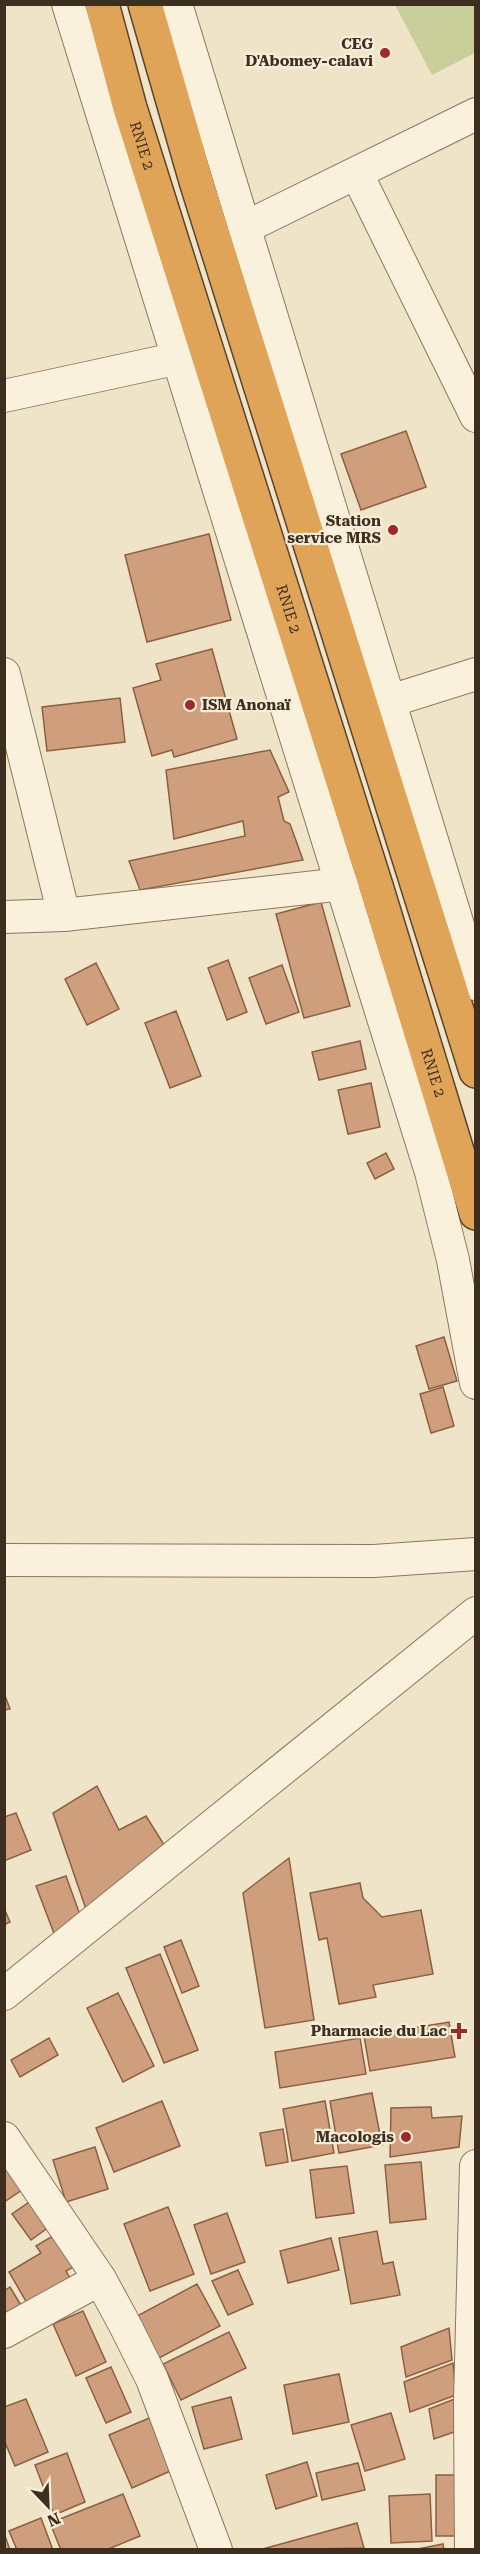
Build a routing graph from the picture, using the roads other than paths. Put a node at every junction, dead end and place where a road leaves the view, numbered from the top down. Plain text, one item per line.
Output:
1 (68, 4) edge
2 (102, 4) edge
3 (145, 4) edge
4 (176, 4) edge
5 (476, 114) edge
6 (357, 174) junction
7 (244, 228) junction
8 (179, 358) junction
9 (4, 396) edge
10 (476, 416) edge
11 (4, 674) edge
12 (476, 674) edge
13 (390, 701) junction
14 (343, 884) junction
15 (64, 915) junction
16 (4, 917) edge
17 (476, 984) edge
18 (476, 1071) edge
19 (476, 1213) edge
20 (476, 1383) edge
21 (476, 1554) edge
22 (4, 1560) edge
23 (476, 1613) edge
24 (4, 1994) edge
25 (4, 2138) edge
26 (476, 2166) edge
27 (100, 2279) junction
28 (4, 2332) edge
29 (216, 2550) edge
30 (471, 2550) edge

1 - 8 street
2 - 19 highway, RNIE 2 / RNIE 2
3 - 18 highway
4 - 7 street
5 - 6 street
6 - 7 street
6 - 10 street
7 - 13 street
8 - 9 street
8 - 14 street
11 - 15 street
12 - 13 street
13 - 17 street
14 - 15 street
14 - 20 street
15 - 16 street
21 - 22 street
23 - 24 street
25 - 27 street
26 - 30 street
27 - 28 street
27 - 29 street

